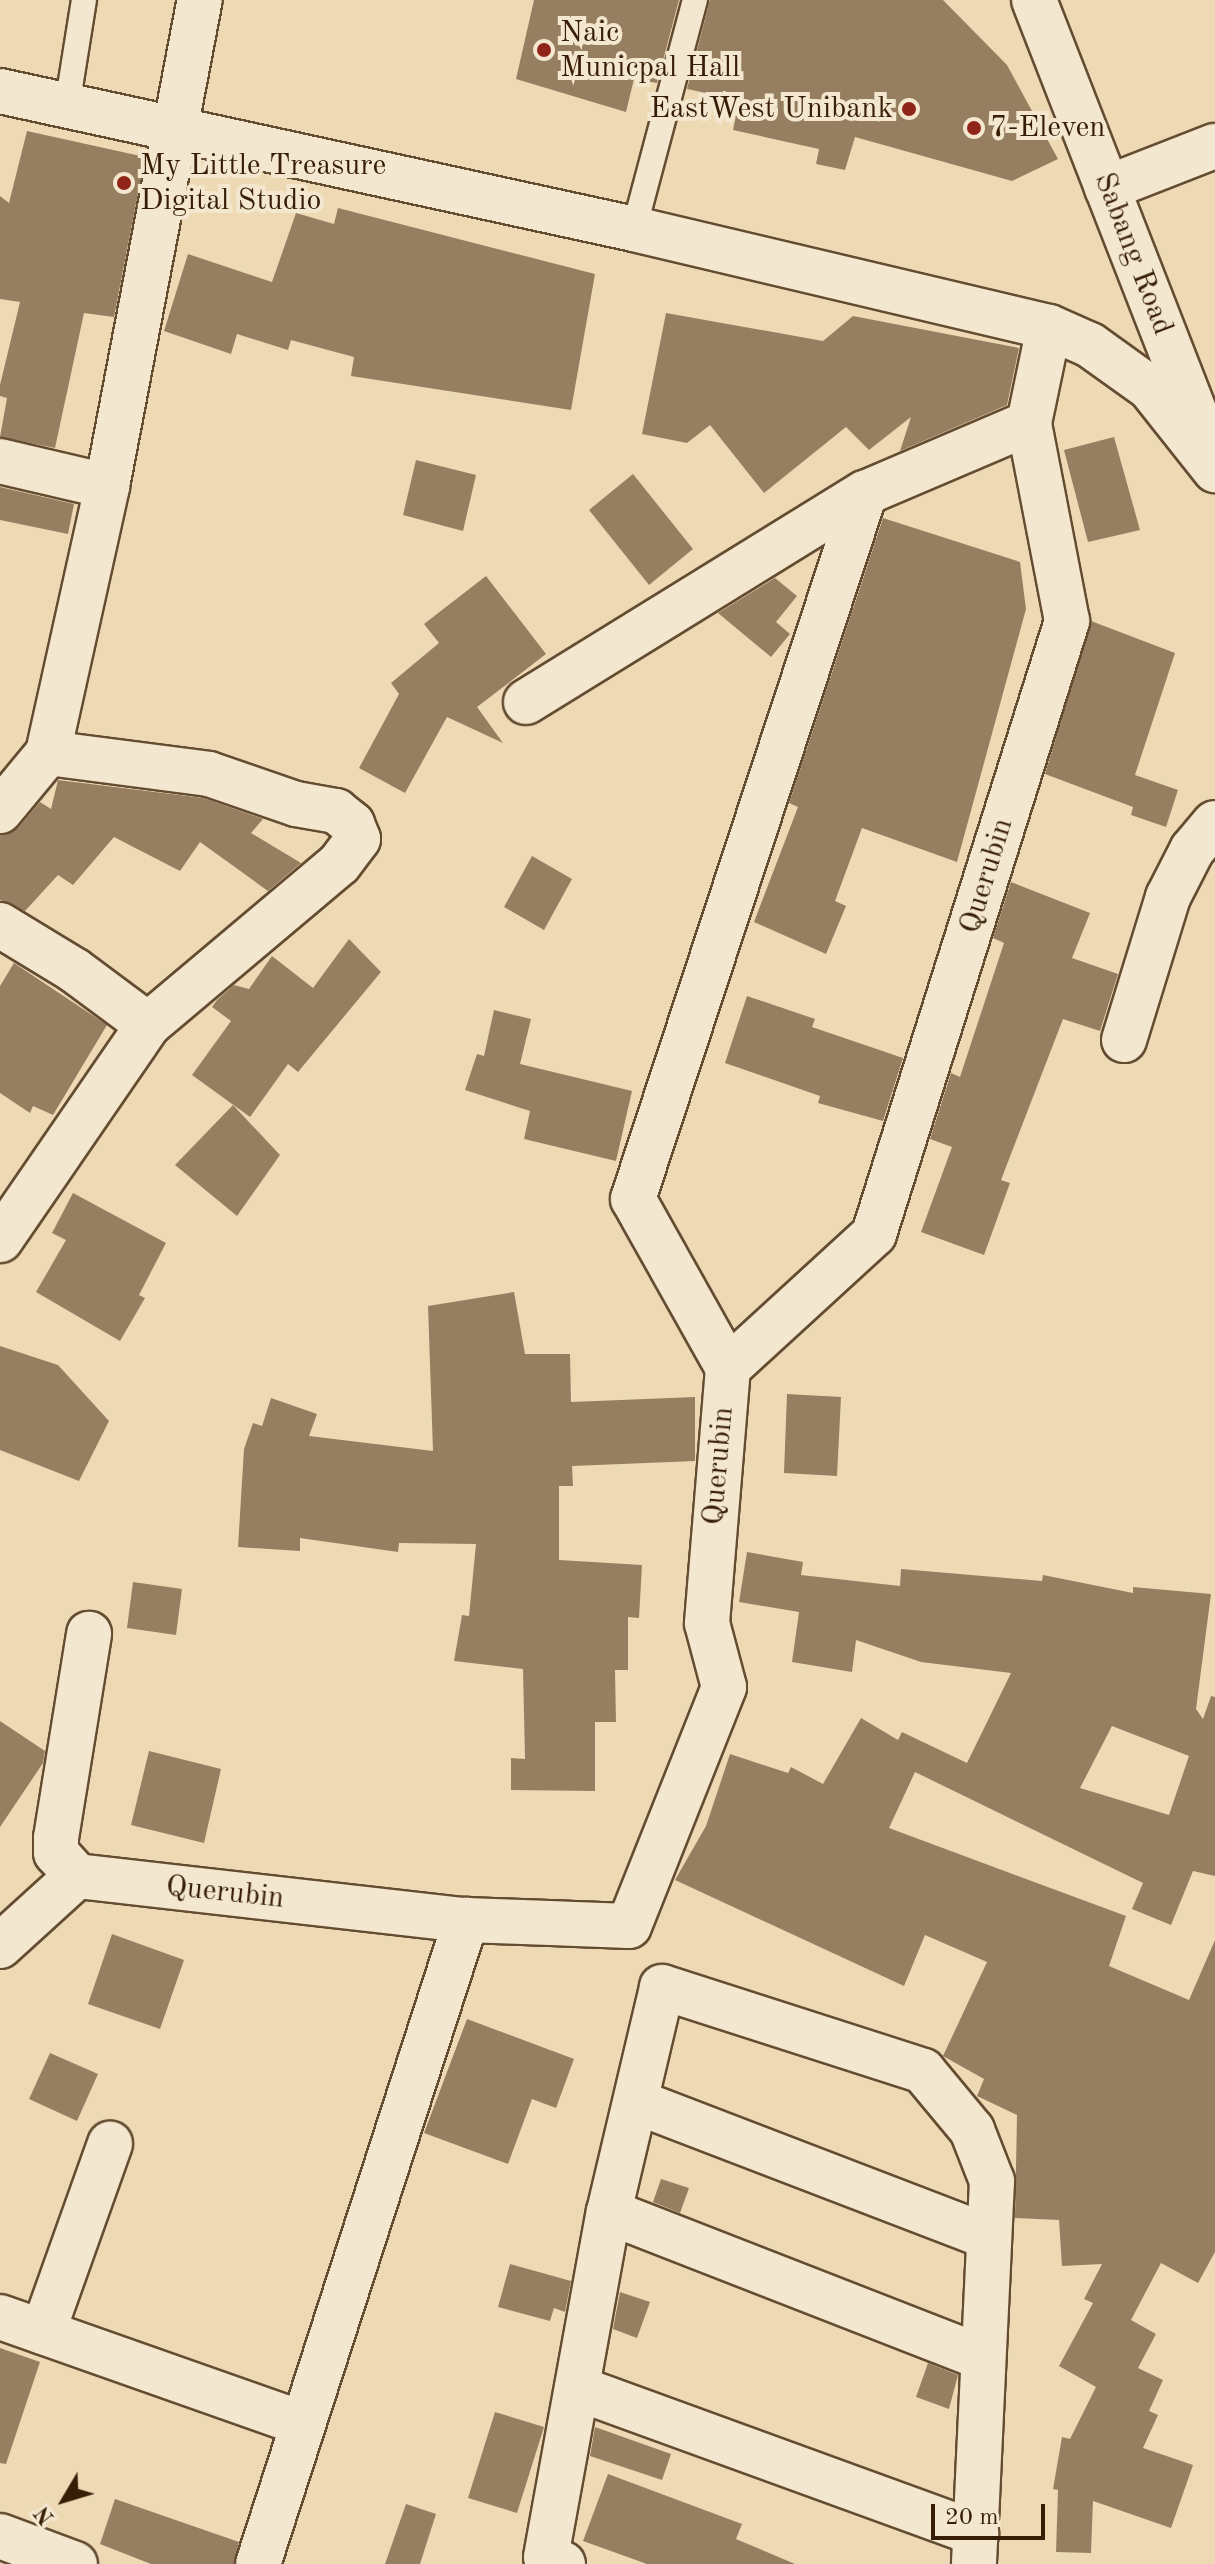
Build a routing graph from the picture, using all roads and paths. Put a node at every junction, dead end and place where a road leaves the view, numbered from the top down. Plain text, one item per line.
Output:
1 (84, 0) edge
2 (200, 0) edge
3 (695, 0) edge
4 (1034, 0) edge
5 (0, 91) edge
6 (67, 106) junction
7 (175, 129) junction
8 (1215, 146) edge
9 (1107, 188) junction
10 (634, 229) junction
11 (1049, 327) junction
12 (1029, 423) junction
13 (0, 461) edge
14 (1215, 462) edge
15 (1215, 470) edge
16 (107, 486) junction
17 (865, 493) junction
18 (526, 702) dead end
19 (48, 753) junction
20 (0, 811) edge
21 (1215, 823) edge
22 (0, 925) edge
23 (148, 1025) junction
24 (1124, 1040) dead end
25 (0, 1240) edge
26 (728, 1368) junction
27 (89, 1634) dead end
28 (77, 1876) junction
29 (466, 1920) junction
30 (629, 1926) junction
31 (0, 1946) edge
32 (662, 1987) junction
33 (637, 2102) junction
34 (110, 2144) dead end
35 (609, 2212) junction
36 (988, 2237) junction
37 (0, 2317) edge
38 (43, 2332) junction
39 (981, 2357) junction
40 (577, 2388) junction
41 (303, 2424) junction
42 (0, 2536) edge
43 (975, 2549) edge
44 (75, 2564) edge
45 (258, 2564) edge
46 (563, 2564) edge

1 - 6 lane
2 - 7 street
3 - 10 lane
4 - 9 street, Sabang Road
5 - 6 street
6 - 7 street
7 - 10 street
7 - 16 street
8 - 9 street
9 - 14 street, Sabang Road
10 - 11 street
11 - 12 street
11 - 15 street
12 - 17 street
12 - 26 street, Querubin
13 - 16 street
16 - 19 street
17 - 18 street
17 - 26 street
19 - 20 street
19 - 23 street
21 - 24 street
22 - 23 street
23 - 25 street
26 - 30 street, Querubin
27 - 28 street
28 - 29 street, Querubin
28 - 31 street
29 - 30 street, Querubin
29 - 41 street
30 - 32 street
32 - 33 street
32 - 36 street
33 - 35 street
33 - 36 street
34 - 38 street
35 - 39 street
35 - 40 street
36 - 39 street
37 - 38 street
38 - 41 street
39 - 43 street
40 - 43 street
40 - 46 street
41 - 45 street
42 - 44 street

